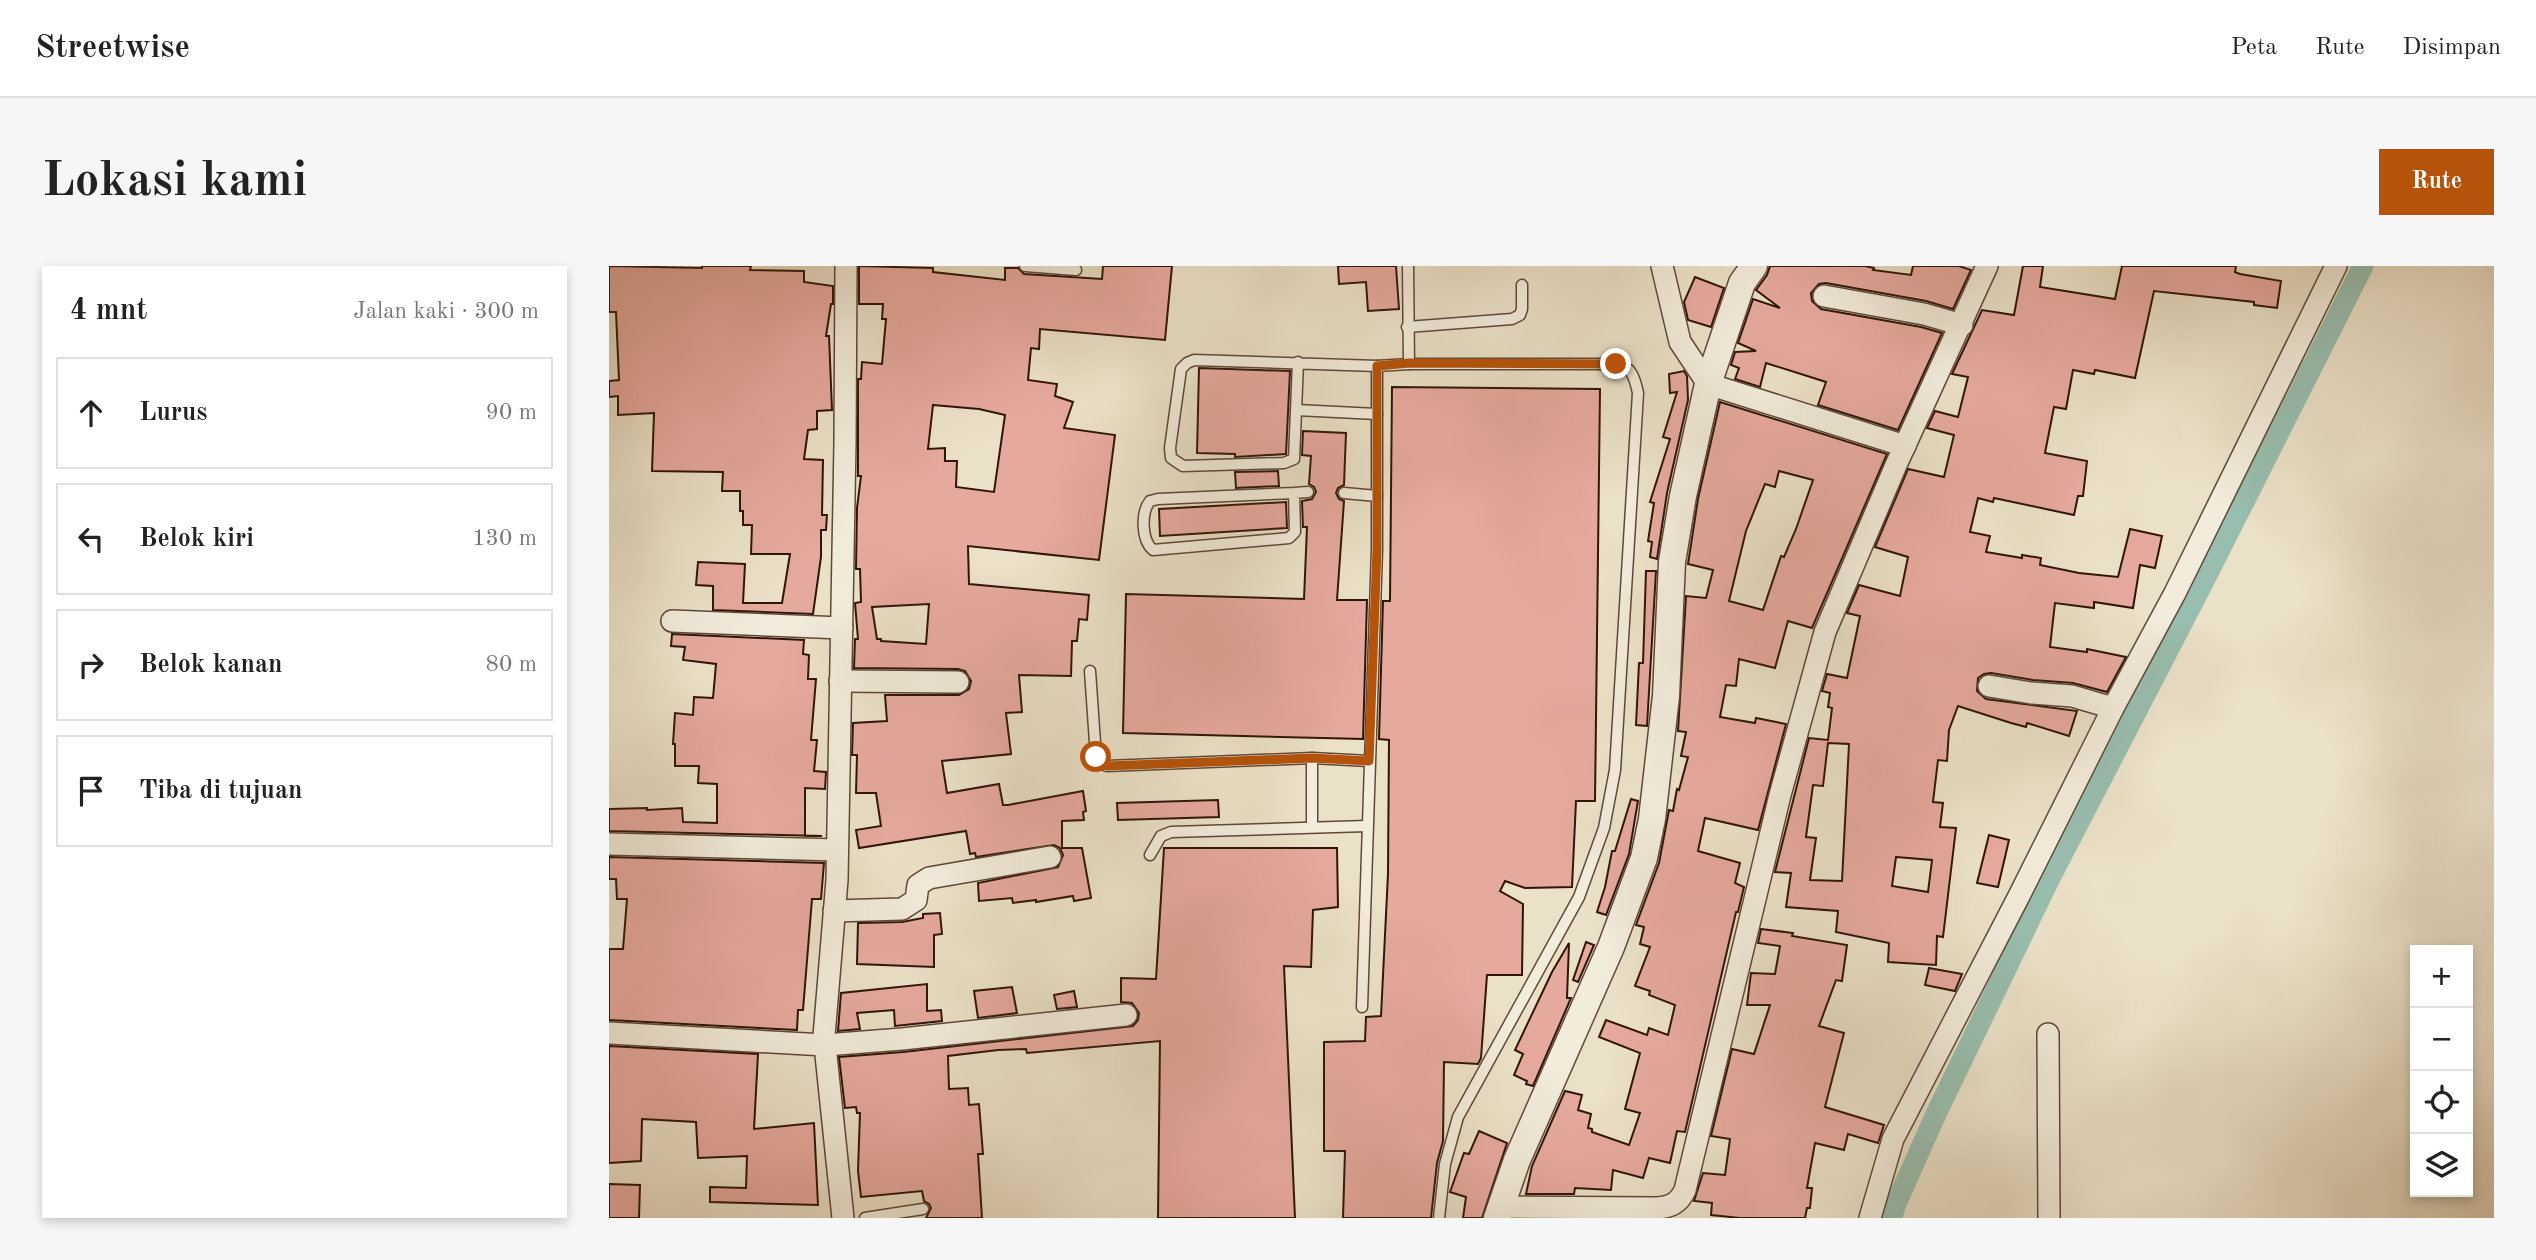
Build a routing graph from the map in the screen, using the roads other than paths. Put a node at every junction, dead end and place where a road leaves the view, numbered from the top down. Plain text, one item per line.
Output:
1 (846, 266) edge
2 (1025, 266) edge
3 (1408, 266) edge
4 (1662, 266) edge
5 (1754, 266) edge
6 (1987, 266) edge
7 (2336, 266) edge
8 (1076, 270) dead end
9 (1522, 285) dead end
10 (1824, 296) dead end
11 (1962, 326) junction
12 (1407, 327) junction
13 (1298, 362) junction
14 (1409, 363) junction
15 (1377, 366) junction
16 (1708, 384) junction
17 (1296, 410) junction
18 (1377, 414) junction
19 (1905, 446) junction
20 (1308, 492) dead end
21 (1294, 493) junction
22 (1344, 493) dead end
23 (1377, 496) junction
24 (672, 621) dead end
25 (842, 628) junction
26 (1090, 671) dead end
27 (841, 681) junction
28 (958, 682) dead end
29 (1989, 686) dead end
30 (2113, 708) junction
31 (1312, 758) junction
32 (1369, 761) junction
33 (1367, 826) junction
34 (1312, 827) junction
35 (609, 844) edge
36 (838, 850) junction
37 (1150, 855) dead end
38 (1050, 857) dead end
39 (834, 911) junction
40 (1362, 1007) dead end
41 (1126, 1015) dead end
42 (609, 1033) edge
43 (2048, 1034) dead end
44 (825, 1045) junction
45 (923, 1209) dead end
46 (1499, 1212) edge
47 (1674, 1212) edge
48 (843, 1218) edge
49 (865, 1218) edge
50 (1439, 1218) edge
51 (1870, 1218) edge
52 (2049, 1218) edge

1 - 25 street
2 - 8 lane
3 - 12 lane
4 - 16 street
5 - 16 street
6 - 11 street
7 - 30 street
9 - 12 lane
10 - 11 street
11 - 19 street
12 - 14 lane
13 - 15 lane
13 - 17 lane
13 - 17 lane
14 - 15 lane
14 - 50 lane
15 - 18 lane
16 - 19 street
16 - 46 street
17 - 18 lane
18 - 23 lane
19 - 47 street
20 - 21 lane
21 - 21 lane
22 - 23 lane
23 - 32 lane
24 - 25 street
25 - 27 street
26 - 31 lane
27 - 28 street
27 - 36 street
29 - 30 street
30 - 51 street
31 - 32 lane
31 - 34 lane
32 - 33 lane
33 - 34 lane
33 - 40 lane
34 - 37 lane
35 - 36 street
36 - 39 street
38 - 39 street
39 - 44 street
41 - 44 street
42 - 44 street
43 - 52 street
44 - 48 street
45 - 49 lane
46 - 47 street

